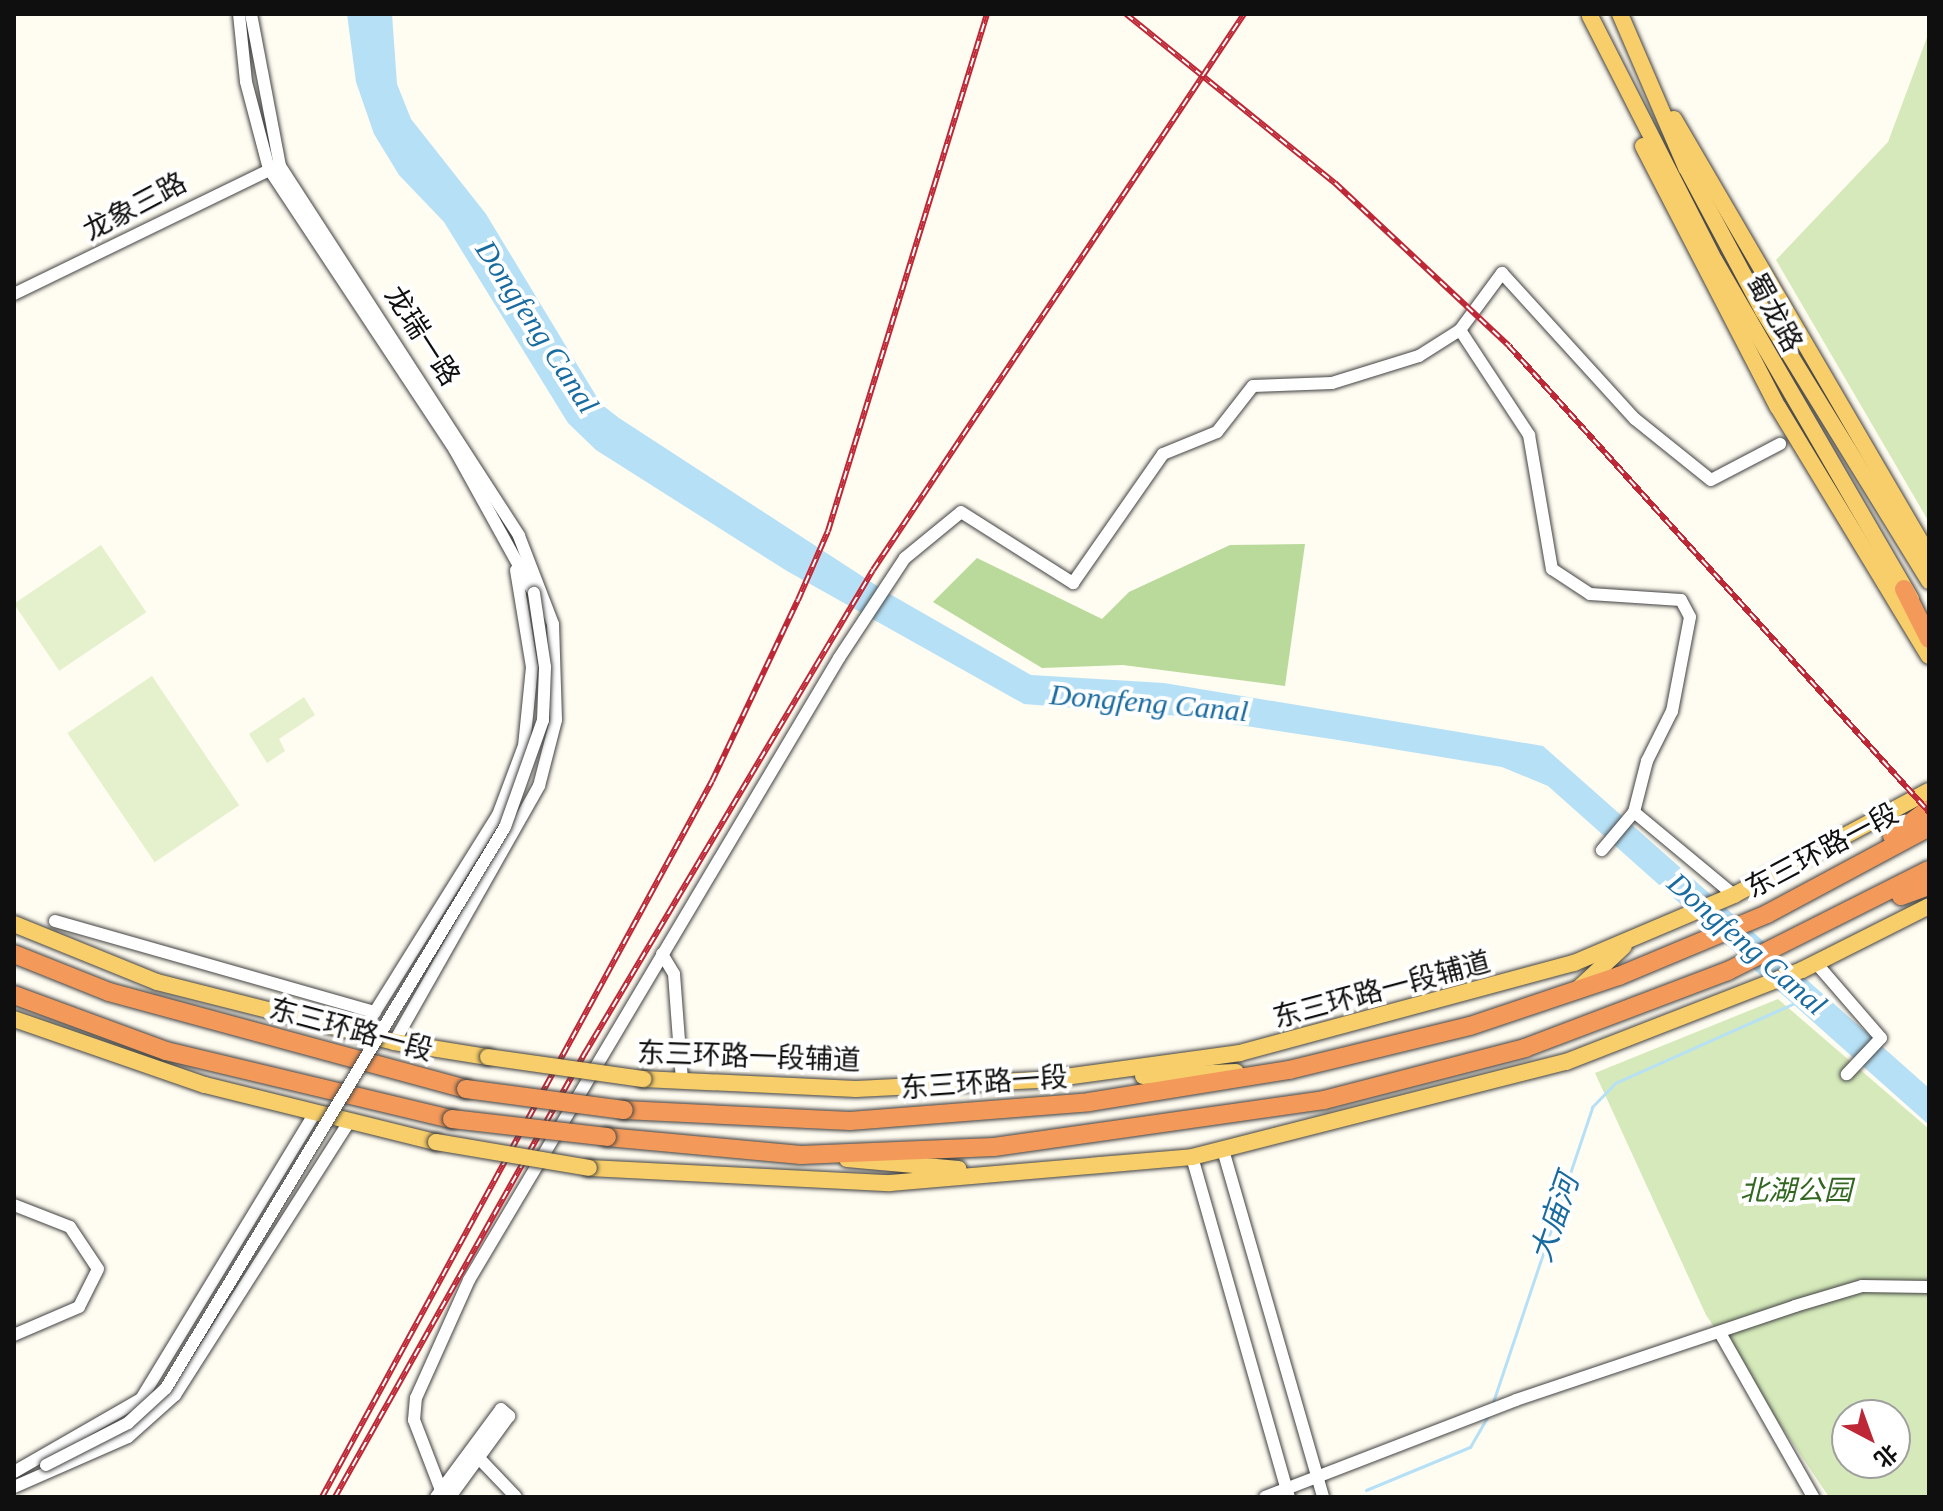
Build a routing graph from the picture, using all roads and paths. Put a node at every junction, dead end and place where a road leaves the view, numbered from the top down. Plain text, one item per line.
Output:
1 (239, 14) edge
2 (251, 14) edge
3 (1620, 14) edge
4 (1590, 16) edge
5 (1655, 92) junction
6 (1631, 106) junction
7 (274, 168) junction
8 (14, 294) edge
9 (1460, 330) junction
10 (1780, 444) dead end
11 (513, 538) junction
12 (1929, 556) edge
13 (1929, 581) edge
14 (1904, 589) junction
15 (1929, 626) edge
16 (1929, 639) edge
17 (1929, 656) edge
18 (1929, 791) edge
19 (1929, 809) edge
20 (1634, 812) junction
21 (1929, 827) edge
22 (1602, 850) dead end
23 (1929, 870) edge
24 (1929, 886) edge
25 (1821, 887) junction
26 (1730, 898) junction
27 (1929, 906) edge
28 (1839, 919) junction
29 (55, 921) dead end
30 (14, 924) edge
31 (1631, 940) junction
32 (14, 952) edge
33 (662, 954) junction
34 (1809, 966) junction
35 (1577, 990) junction
36 (14, 995) edge
37 (375, 1012) junction
38 (14, 1019) edge
39 (361, 1034) junction
40 (394, 1042) junction
41 (1289, 1070) junction
42 (1847, 1074) dead end
43 (1043, 1080) junction
44 (682, 1081) junction
45 (313, 1116) junction
46 (348, 1123) junction
47 (1223, 1150) junction
48 (801, 1155) junction
49 (1192, 1157) junction
50 (1004, 1173) junction
51 (14, 1205) edge
52 (1929, 1287) edge
53 (1720, 1333) junction
54 (14, 1335) edge
55 (1317, 1476) junction
56 (15, 1479) edge
57 (1288, 1493) edge
58 (442, 1495) edge
59 (516, 1497) edge
60 (1265, 1497) edge
61 (1323, 1497) edge
62 (1813, 1497) edge

1 - 7 street
2 - 7 street
3 - 5 main road, 蜀龙路
4 - 6 main road, 蜀龙路
5 - 12 main road
5 - 13 main road, 蜀龙路
6 - 14 main road, 蜀龙路
6 - 17 main road
7 - 8 street, 龙象三路
7 - 11 street, 龙瑞一路
9 - 10 street
9 - 20 street
9 - 33 street
11 - 37 street
11 - 40 street
11 - 56 street, bridge
14 - 15 main road, 蜀龙路
14 - 16 highway
18 - 26 main road, 东三环路一段辅道
19 - 25 highway
20 - 22 street
20 - 26 street
21 - 25 highway, 东三环路一段
23 - 28 highway
24 - 28 highway
25 - 35 highway, 东三环路一段
26 - 31 main road, 东三环路一段辅道
27 - 34 main road
28 - 48 highway
29 - 37 street
30 - 39 main road, 东三环路一段辅道
31 - 35 main road
31 - 43 main road, 东三环路一段辅道
32 - 41 highway, 东三环路一段, bridge
33 - 44 street
33 - 58 street
34 - 42 street
34 - 47 main road
35 - 41 highway, 东三环路一段
36 - 48 highway, bridge
37 - 39 street
38 - 45 main road
39 - 40 main road, 东三环路一段辅道
40 - 44 main road, 东三环路一段辅道, bridge
41 - 43 main road
43 - 44 main road, 东三环路一段辅道
45 - 46 main road
45 - 56 street
46 - 50 main road, bridge
46 - 56 street
47 - 49 main road
47 - 55 street
48 - 50 main road
49 - 50 main road
49 - 57 street
51 - 54 street
52 - 53 street
53 - 55 street
53 - 62 street
55 - 57 street
55 - 61 street
57 - 60 street
58 - 59 street

